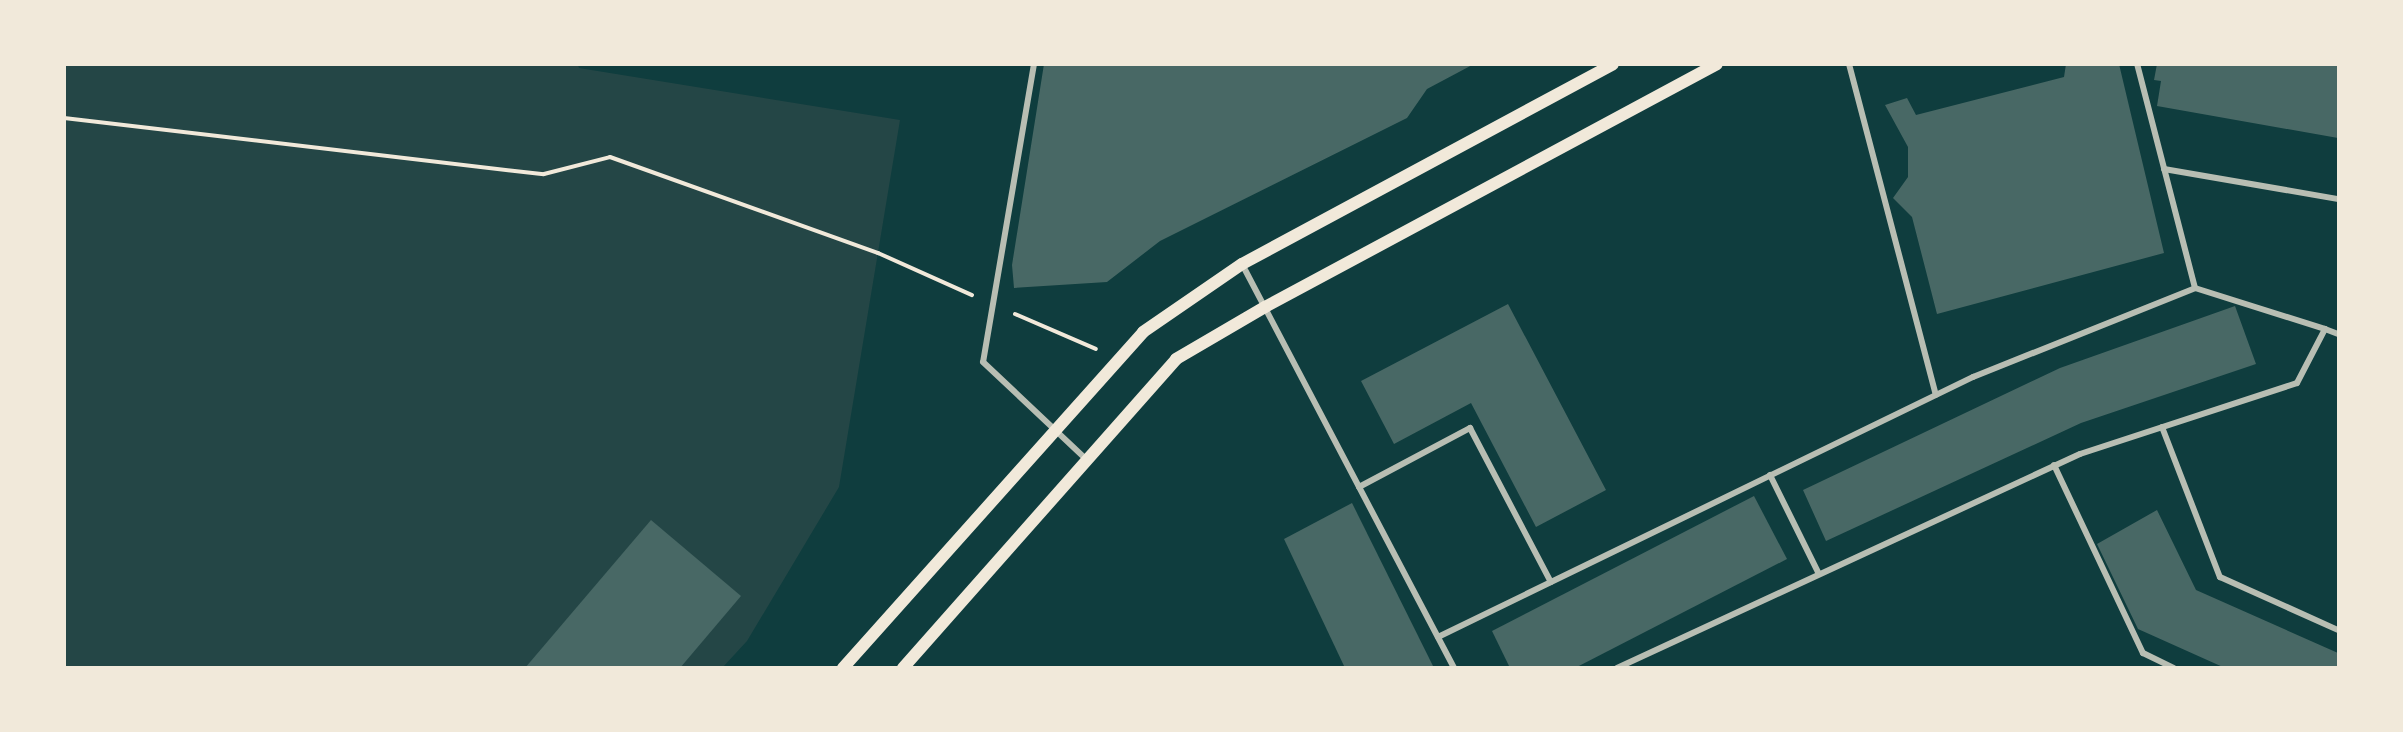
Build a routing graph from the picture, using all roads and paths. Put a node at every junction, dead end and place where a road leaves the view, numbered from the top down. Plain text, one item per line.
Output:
1 (1034, 64) edge
2 (1612, 64) edge
3 (1717, 64) edge
4 (1849, 64) edge
5 (2137, 64) edge
6 (64, 118) edge
7 (2164, 169) junction
8 (2338, 198) edge
9 (1242, 264) junction
10 (2195, 288) junction
11 (993, 304) junction
12 (1265, 307) junction
13 (2325, 329) junction
14 (2338, 334) edge
15 (1119, 359) junction
16 (1936, 395) junction
17 (2162, 427) junction
18 (1056, 431) junction
19 (1087, 460) junction
20 (2055, 465) junction
21 (1770, 475) junction
22 (1359, 487) junction
23 (1819, 574) junction
24 (1551, 582) junction
25 (2338, 630) edge
26 (1438, 637) junction
27 (843, 668) edge
28 (903, 668) edge
29 (1454, 668) edge
30 (1617, 668) edge
31 (2175, 668) edge

1 - 11 street
2 - 9 main road
3 - 12 main road
4 - 16 street
5 - 7 street
6 - 11 path
7 - 8 street
7 - 10 street
9 - 12 street
9 - 15 main road
10 - 13 street
10 - 16 street
11 - 15 path
11 - 18 street
12 - 19 main road
12 - 22 street
13 - 14 street
13 - 17 street
15 - 18 main road
16 - 21 street
17 - 20 street
17 - 25 street
18 - 19 street
18 - 27 main road
19 - 28 main road
20 - 23 street
20 - 31 street
21 - 23 street
21 - 24 street
22 - 24 street
22 - 26 street
23 - 30 street
24 - 26 street
26 - 29 street

